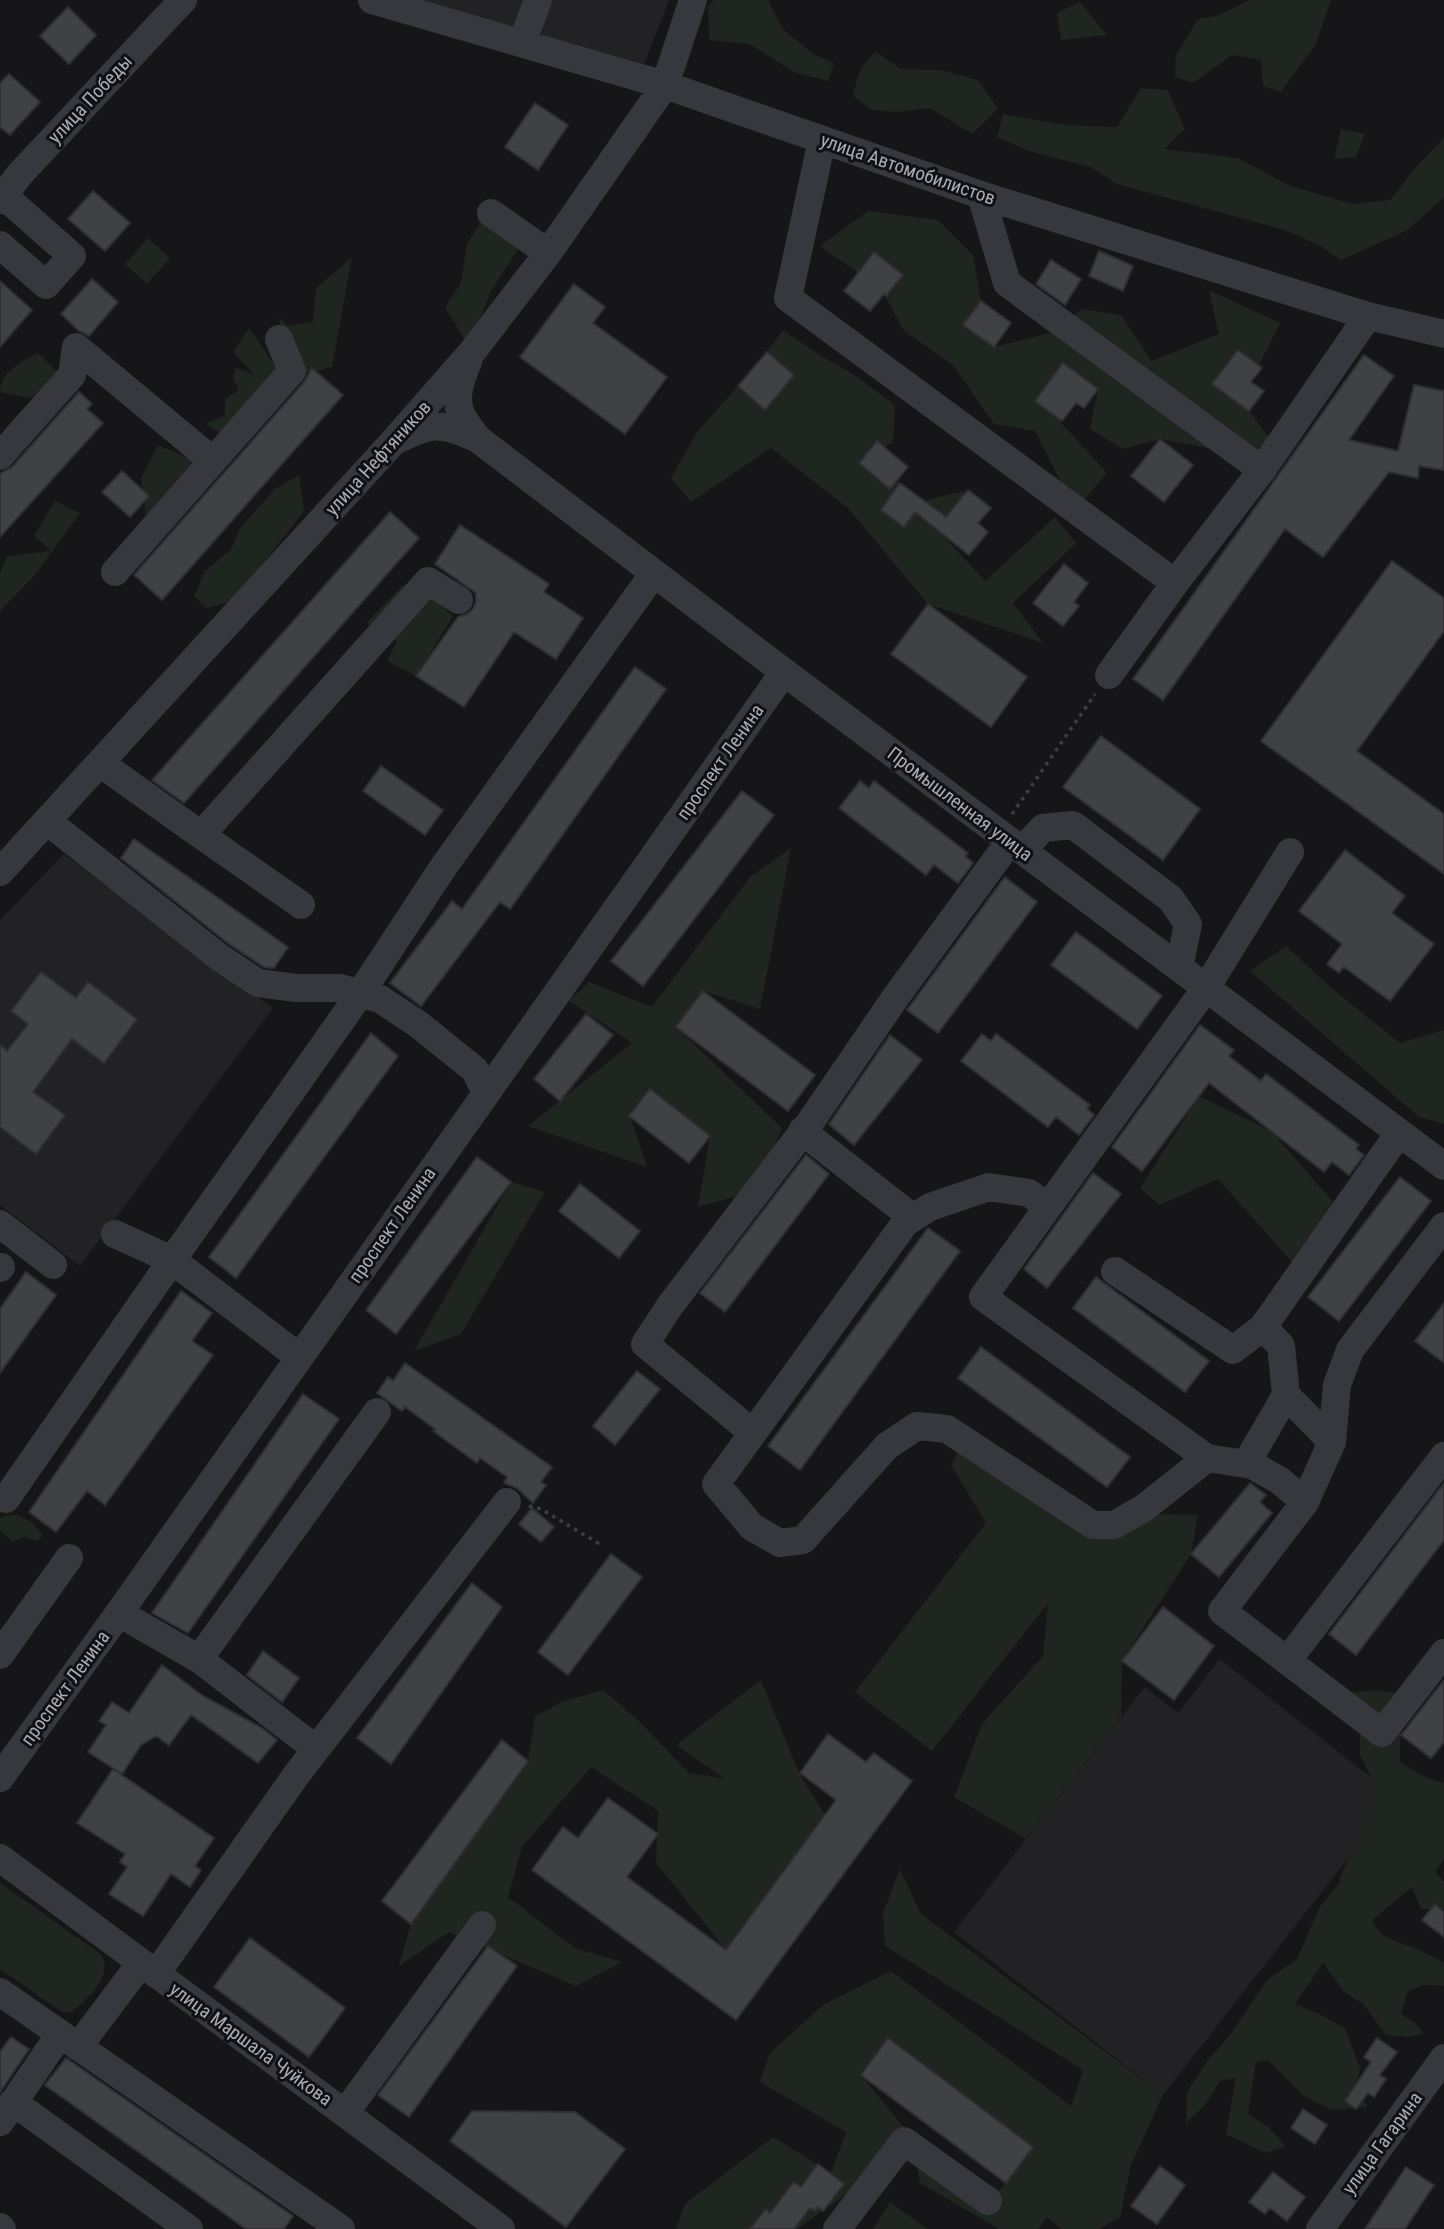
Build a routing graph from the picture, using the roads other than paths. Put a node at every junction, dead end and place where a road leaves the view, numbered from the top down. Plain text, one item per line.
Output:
1 (183, 0) edge
2 (372, 0) edge
3 (538, 0) edge
4 (693, 0) edge
5 (419, 7) edge
6 (522, 43) junction
7 (665, 85) junction
8 (822, 139) junction
9 (6, 183) edge
10 (981, 195) junction
11 (491, 213) dead end
12 (0, 245) edge
13 (548, 253) junction
14 (1368, 316) junction
15 (1444, 334) edge
16 (279, 339) dead end
17 (472, 352) junction
18 (478, 439) junction
19 (394, 441) junction
20 (0, 456) edge
21 (213, 461) junction
22 (1262, 471) junction
23 (115, 572) dead end
24 (654, 573) junction
25 (1175, 583) junction
26 (459, 600) dead end
27 (784, 672) junction
28 (1109, 675) road end
29 (100, 763) junction
30 (47, 821) junction
31 (201, 835) junction
32 (1010, 842) junction
33 (1290, 852) dead end
34 (0, 872) edge
35 (301, 905) dead end
36 (1179, 968) junction
37 (1206, 988) junction
38 (360, 994) junction
39 (486, 1093) junction
40 (802, 1131) junction
41 (1399, 1133) junction
42 (1444, 1166) edge
43 (1048, 1207) junction
44 (913, 1218) junction
45 (0, 1224) edge
46 (1444, 1226) edge
47 (115, 1234) dead end
48 (172, 1260) junction
49 (53, 1265) dead end
50 (1115, 1271) dead end
51 (1263, 1327) junction
52 (299, 1357) junction
53 (1286, 1395) junction
54 (377, 1412) dead end
55 (753, 1433) junction
56 (1332, 1442) junction
57 (1444, 1456) edge
58 (1207, 1458) junction
59 (1246, 1464) junction
60 (0, 1497) edge
61 (507, 1502) road end
62 (1305, 1502) junction
63 (69, 1558) dead end
64 (119, 1613) junction
65 (1444, 1653) edge
66 (0, 1655) edge
67 (199, 1659) junction
68 (1287, 1661) junction
69 (316, 1749) junction
70 (1, 1777) edge
71 (0, 1858) edge
72 (482, 1925) dead end
73 (149, 1969) junction
74 (0, 1992) edge
75 (69, 2041) junction
76 (1444, 2057) edge
77 (7, 2112) edge
78 (345, 2113) junction
79 (988, 2201) dead end
80 (311, 2221) edge
81 (189, 2229) edge
82 (341, 2229) edge
83 (501, 2229) edge
84 (836, 2229) edge
85 (1320, 2229) edge

1 - 9 street, улица Победы
2 - 5 street, улица Автомобилистов
3 - 6 street
4 - 7 street, улица Нефтяников
5 - 6 street, улица Автомобилистов
6 - 7 street, улица Автомобилистов
7 - 8 street, улица Автомобилистов
7 - 13 street, улица Нефтяников
8 - 10 street, улица Автомобилистов
8 - 25 street
9 - 12 street
10 - 14 street, улица Автомобилистов
10 - 22 street
11 - 13 street
13 - 17 street, улица Нефтяников
14 - 15 street, улица Автомобилистов
14 - 22 street
16 - 21 street
17 - 18 street, Промышленная улица
17 - 19 street, улица Нефтяников
18 - 19 street, Промышленная улица
18 - 24 street, Промышленная улица
19 - 29 street, улица Нефтяников
20 - 21 street
21 - 23 street
22 - 25 street
24 - 27 street, Промышленная улица
24 - 38 street
25 - 28 street
26 - 31 street
27 - 32 street, Промышленная улица
27 - 39 street, проспект Ленина
29 - 30 street, улица Нефтяников
29 - 31 street
30 - 34 street, улица Нефтяников
30 - 38 street
31 - 35 street
32 - 36 street, Промышленная улица
32 - 36 street
32 - 40 street
33 - 37 street
36 - 37 street, Промышленная улица
37 - 41 street, Промышленная улица
37 - 43 street
38 - 39 street
38 - 48 street
39 - 52 street, проспект Ленина
40 - 44 street
40 - 55 street
41 - 42 street, Промышленная улица
41 - 51 street
43 - 44 street
43 - 58 street
44 - 55 street
45 - 49 street
46 - 56 street
47 - 48 street
48 - 52 street
48 - 60 street
50 - 51 street
51 - 53 street
52 - 64 street, проспект Ленина
53 - 56 street
53 - 59 street
54 - 67 street
55 - 58 street
56 - 62 street
57 - 68 street
58 - 59 street
59 - 62 street
61 - 69 street
62 - 68 street
63 - 66 street
64 - 67 street
64 - 70 street, проспект Ленина
65 - 68 street
67 - 69 street
69 - 73 street
71 - 73 street, улица Маршала Чуйкова
72 - 78 street
73 - 75 street
73 - 78 street, улица Маршала Чуйкова
74 - 75 street
75 - 77 street
75 - 80 street
76 - 85 street, улица Гагарина
77 - 81 street
78 - 83 street, улица Маршала Чуйкова
79 - 84 street
80 - 82 street

